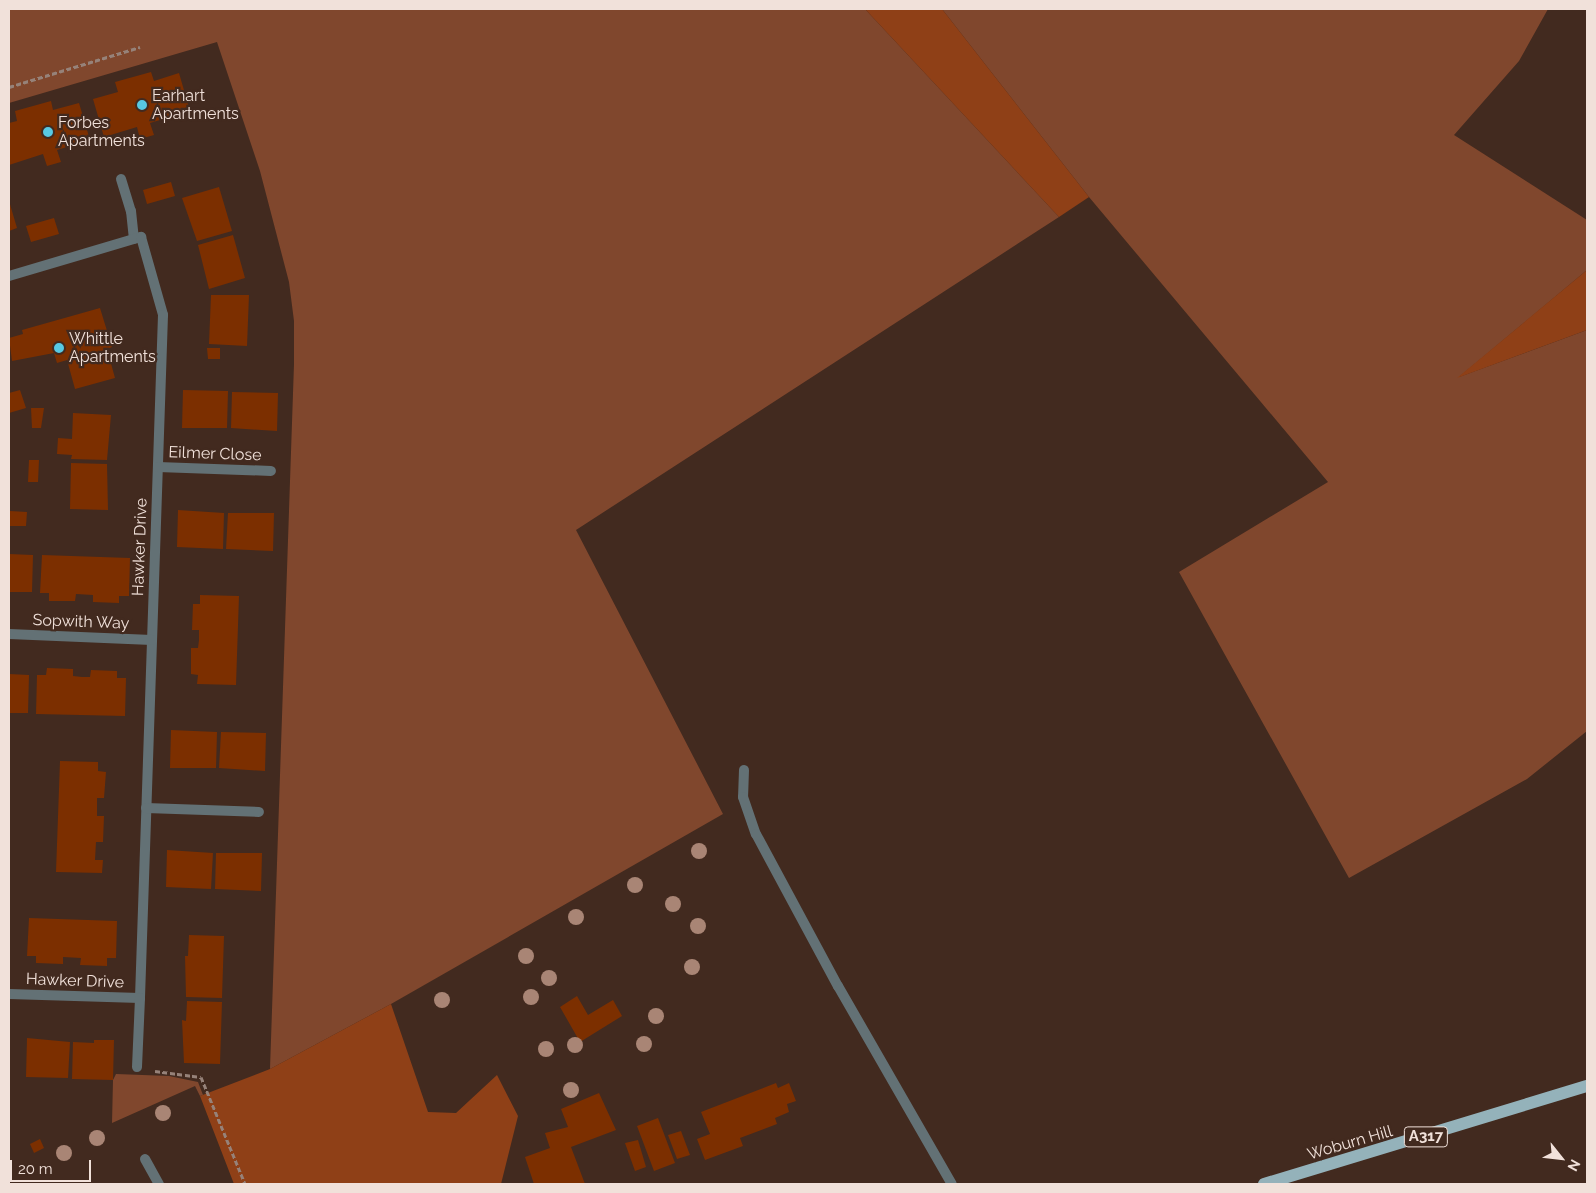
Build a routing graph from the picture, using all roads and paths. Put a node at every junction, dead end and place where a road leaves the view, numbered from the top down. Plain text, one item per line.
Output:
1 (140, 47) dead end
2 (9, 87) edge
3 (121, 179) dead end
4 (134, 239) junction
5 (9, 276) edge
6 (158, 467) junction
7 (271, 471) dead end
8 (9, 634) edge
9 (152, 640) junction
10 (744, 770) dead end
11 (146, 808) junction
12 (259, 812) dead end
13 (9, 994) edge
14 (140, 998) junction
15 (137, 1067) dead end
16 (180, 1074) dead end
17 (1587, 1086) edge
18 (145, 1159) dead end
19 (158, 1184) edge
20 (245, 1184) edge
21 (952, 1184) edge
22 (1264, 1184) edge

1 - 2 path
3 - 4 street
4 - 5 street
4 - 6 street, Hawker Drive
6 - 7 street, Eilmer Close
6 - 9 street, Hawker Drive
8 - 9 street, Sopwith Way
9 - 11 street, Hawker Drive
10 - 21 street
11 - 12 street
11 - 14 street, Hawker Drive
13 - 14 street, Hawker Drive
14 - 15 street, Hawker Drive
16 - 20 path
17 - 22 main road, Woburn Hill / A317
18 - 19 street

